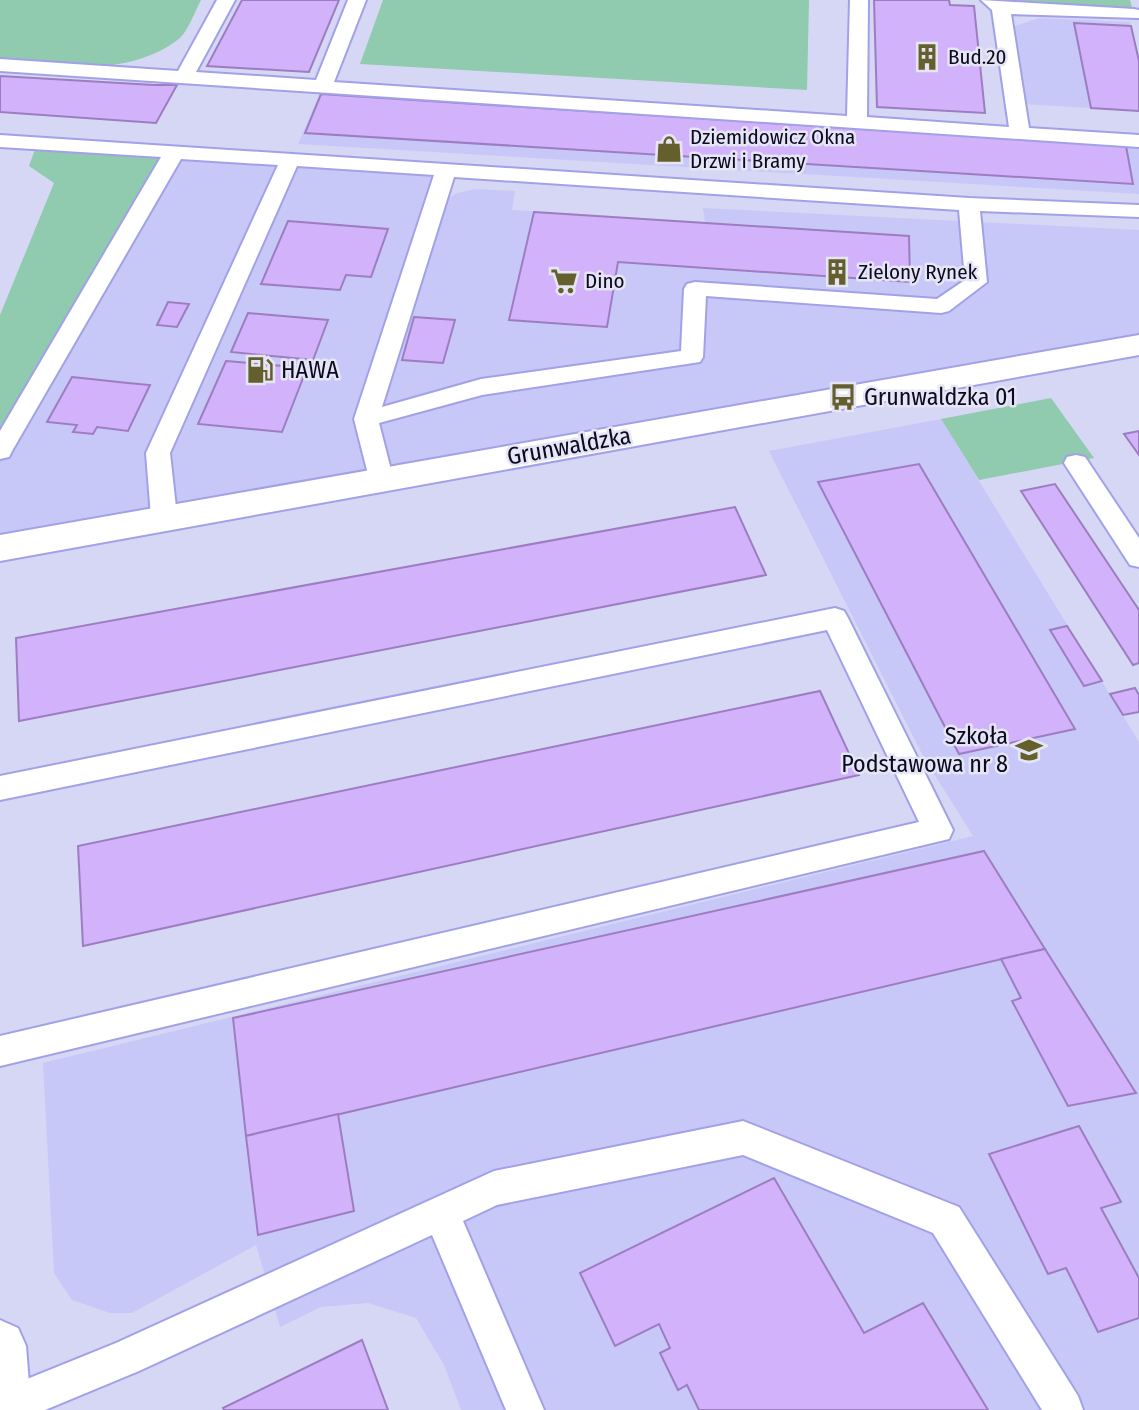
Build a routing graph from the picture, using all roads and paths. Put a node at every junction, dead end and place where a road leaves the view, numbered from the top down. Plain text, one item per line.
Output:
1 (226, 0) edge
2 (357, 0) edge
3 (859, 0) edge
4 (995, 4) edge
5 (1135, 11) edge
6 (0, 65) edge
7 (184, 77) junction
8 (323, 86) junction
9 (858, 122) junction
10 (1020, 133) junction
11 (0, 141) edge
12 (1139, 141) edge
13 (174, 153) junction
14 (290, 160) junction
15 (446, 170) junction
16 (969, 204) junction
17 (1139, 212) edge
18 (1139, 345) edge
19 (366, 419) junction
20 (0, 451) edge
21 (1076, 463) dead end
22 (381, 478) junction
23 (164, 517) junction
24 (0, 548) edge
25 (1138, 554) edge
26 (0, 788) edge
27 (0, 1051) edge
28 (441, 1213) junction
29 (0, 1346) edge
30 (5, 1409) edge
31 (525, 1410) edge
32 (1064, 1410) edge

1 - 7 lane
2 - 8 lane
3 - 9 lane
4 - 5 lane
4 - 10 lane
6 - 7 lane
7 - 8 lane
8 - 9 lane
9 - 10 lane
10 - 12 lane
11 - 13 lane
13 - 14 lane
13 - 20 lane
14 - 15 lane
14 - 23 lane
15 - 16 lane
15 - 19 lane
16 - 17 lane
16 - 19 lane
18 - 22 street, Grunwaldzka
19 - 22 lane
21 - 25 lane
22 - 23 street, Grunwaldzka
23 - 24 street, Grunwaldzka
26 - 27 lane
28 - 30 lane
28 - 31 lane
28 - 32 lane
29 - 30 street

